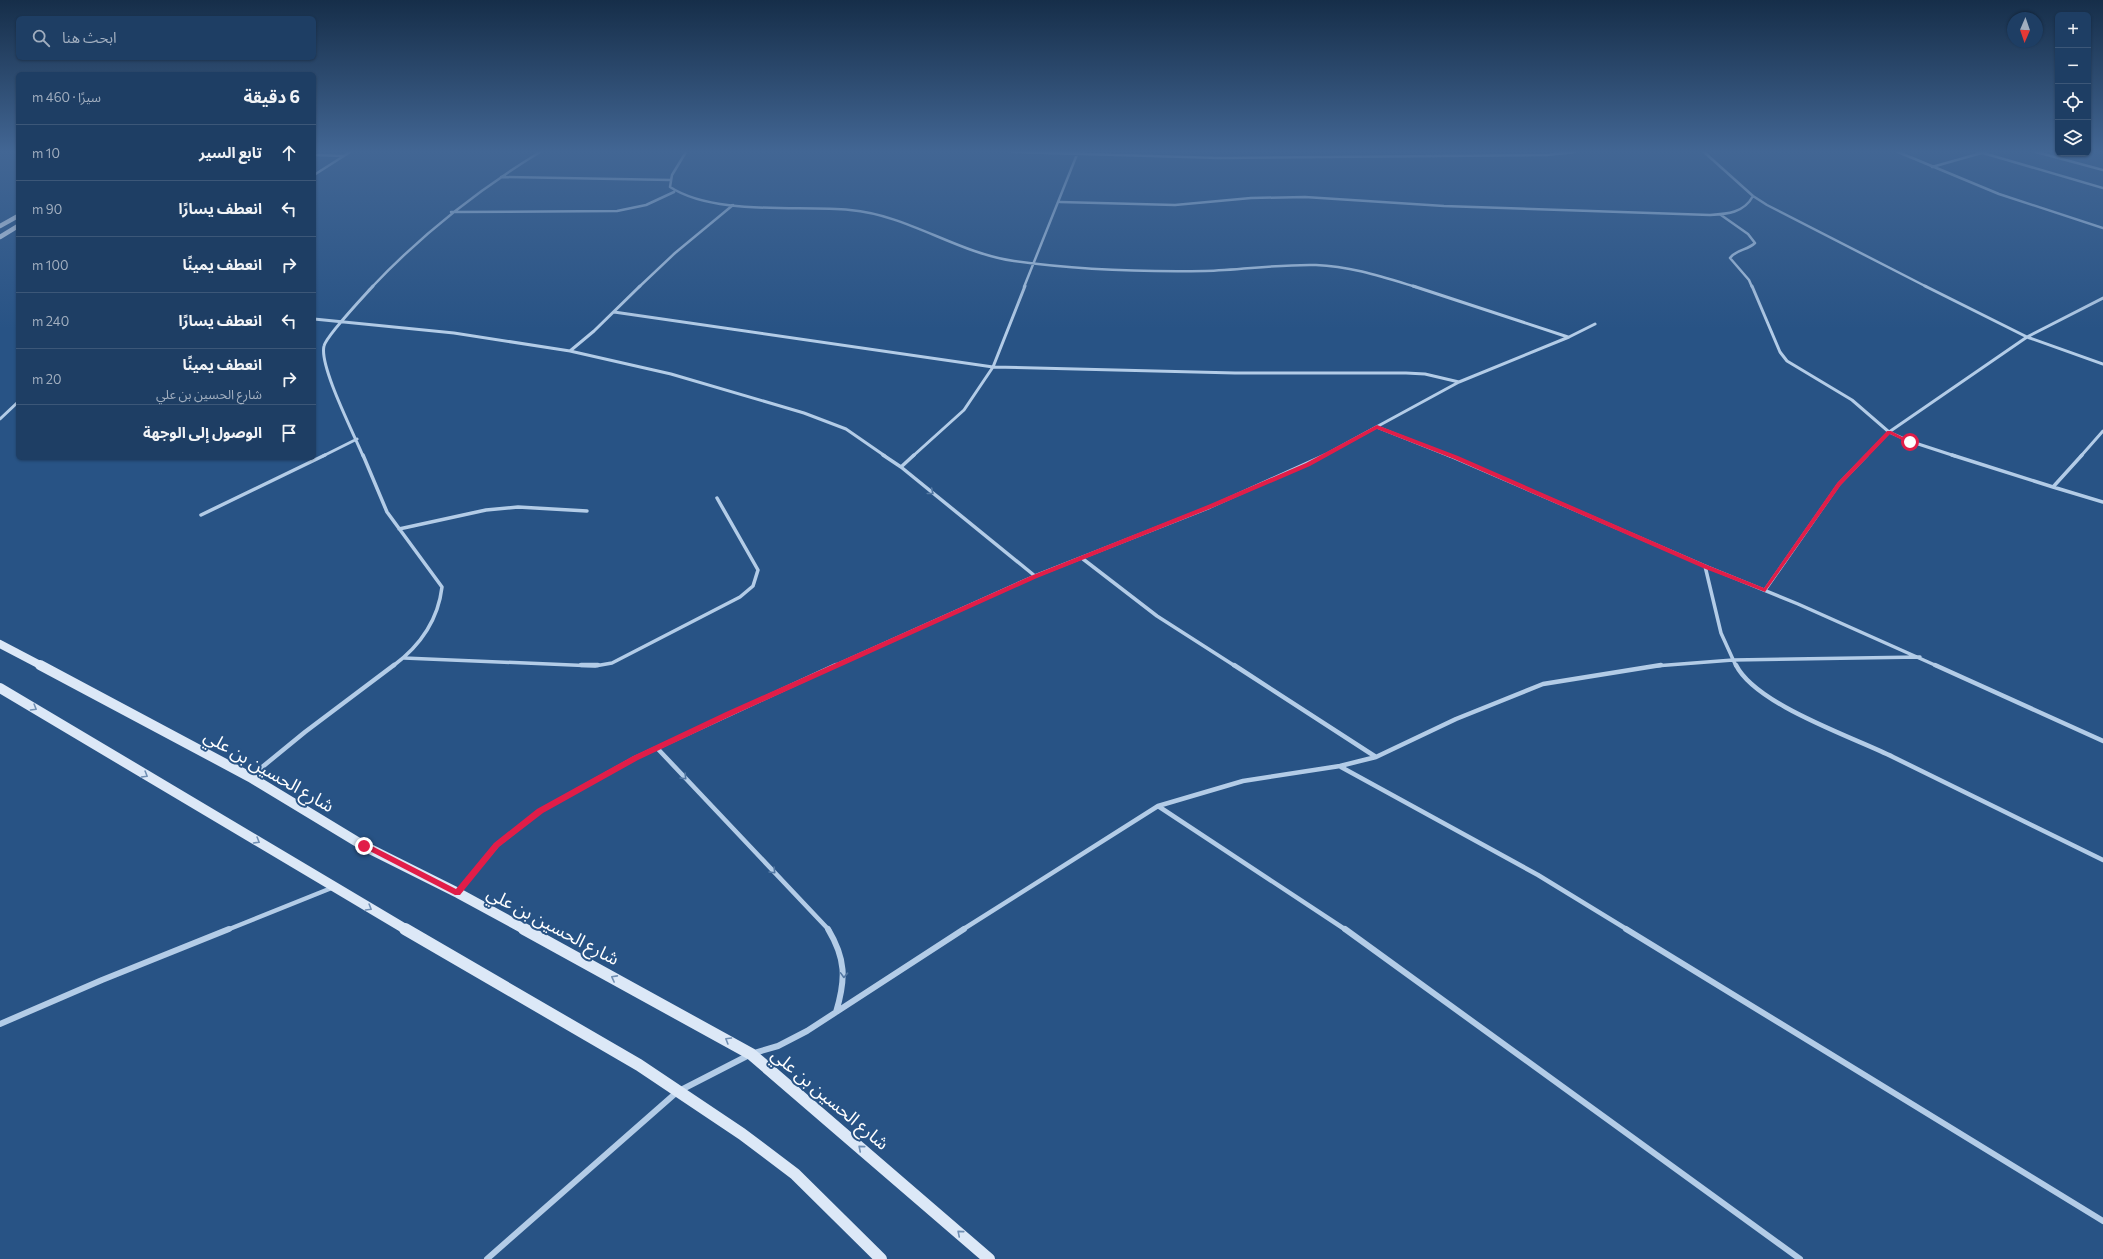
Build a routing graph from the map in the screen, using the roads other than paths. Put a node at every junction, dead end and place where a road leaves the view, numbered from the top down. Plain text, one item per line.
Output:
1 (618, 211) edge
2 (726, 211) edge
3 (854, 211) edge
4 (1056, 211) edge
5 (1590, 211) edge
6 (1736, 211) edge
7 (1778, 211) edge
8 (2044, 211) edge
9 (452, 212) joint
10 (1721, 215) junction
11 (16, 217) edge
12 (0, 226) edge
13 (16, 227) edge
14 (2103, 228) edge
15 (0, 237) edge
16 (1035, 263) junction
17 (2103, 298) edge
18 (614, 312) junction
19 (316, 320) edge
20 (343, 321) junction
21 (1595, 324) dead end
22 (1568, 337) junction
23 (2027, 337) junction
24 (570, 351) junction
25 (2103, 364) edge
26 (993, 368) junction
27 (1459, 382) junction
28 (16, 404) edge
29 (0, 419) edge
30 (1377, 427) junction
31 (2103, 431) edge
32 (1889, 432) junction
33 (357, 439) junction
34 (316, 459) edge
35 (314, 460) edge
36 (901, 467) junction
37 (2053, 487) junction
38 (717, 498) dead end
39 (2103, 502) edge
40 (587, 511) dead end
41 (202, 515) dead end
42 (399, 529) junction
43 (1083, 559) junction
44 (1705, 566) junction
45 (1035, 576) junction
46 (1765, 590) junction
47 (0, 644) edge
48 (1920, 657) junction
49 (404, 658) junction
50 (1733, 660) junction
51 (0, 688) edge
52 (2103, 741) edge
53 (657, 748) junction
54 (1376, 757) junction
55 (1340, 766) junction
56 (250, 777) junction
57 (1158, 806) junction
58 (2103, 860) edge
59 (334, 887) junction
60 (458, 893) junction
61 (836, 1012) junction
62 (0, 1024) edge
63 (751, 1054) junction
64 (677, 1092) junction
65 (2103, 1221) edge
66 (487, 1259) edge
67 (881, 1259) edge
68 (989, 1259) edge
69 (1800, 1259) edge

1 - 9 street
2 - 18 street
3 - 16 street
4 - 16 street
5 - 10 street
6 - 10 street
7 - 23 street
8 - 14 street
9 - 20 street
10 - 32 street
11 - 12 street
13 - 15 street
16 - 22 street
16 - 26 street
17 - 23 street
18 - 24 street
18 - 26 street
19 - 20 street
20 - 24 street
20 - 33 street
21 - 22 street
22 - 27 street
23 - 25 street
23 - 32 street
24 - 36 street
26 - 27 street
26 - 36 street
27 - 30 street
28 - 29 street
30 - 43 street
30 - 44 street
31 - 37 street
32 - 37 street
32 - 46 street
33 - 34 street
33 - 42 street
35 - 41 street
36 -> 45 street
37 - 39 street
38 - 49 street
40 - 42 street
42 - 49 street
43 - 45 street
43 - 54 street
44 - 46 street
44 - 50 street
45 - 53 street
46 - 48 street
47 - 56 street, شارع الحسين بن علي
48 - 50 street
48 - 52 street
49 - 56 street
50 - 54 street
50 - 58 street
51 -> 59 street
53 - 60 street
53 -> 61 street
54 - 55 street
55 - 57 street
55 - 65 street
56 - 60 street, شارع الحسين بن علي
57 - 61 street
57 - 69 street
59 - 62 street
59 -> 64 street
63 -> 60 street, شارع الحسين بن علي
61 - 63 street
63 - 64 street
68 -> 63 street, شارع الحسين بن علي
64 - 66 street
64 - 67 street

